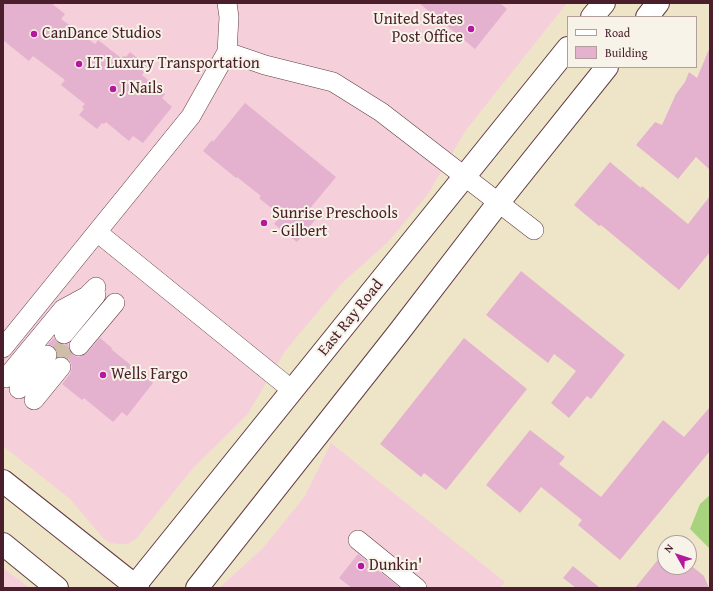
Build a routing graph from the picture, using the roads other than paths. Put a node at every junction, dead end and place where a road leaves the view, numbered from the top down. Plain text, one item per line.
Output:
1 (227, 3) edge
2 (604, 3) edge
3 (658, 3) edge
4 (593, 16) edge
5 (648, 16) edge
6 (567, 49) edge
7 (227, 52) junction
8 (606, 68) edge
9 (465, 176) junction
10 (499, 202) junction
11 (534, 230) dead end
12 (97, 232) junction
13 (71, 340) tunnel mouth
14 (3, 348) edge
15 (54, 361) tunnel mouth
16 (292, 390) junction
17 (3, 481) edge
18 (358, 540) dead end
19 (3, 544) edge
20 (135, 587) edge
21 (57, 588) edge
22 (197, 588) edge
23 (417, 588) edge

1 - 7 lane
2 - 4 main road
3 - 5 main road
6 - 9 main road, East Ray Road
7 - 9 lane
7 - 12 lane
8 - 10 main road
9 - 10 lane
9 - 16 main road, East Ray Road
10 - 11 lane
10 - 22 main road
12 - 14 lane
12 - 16 lane
13 - 15 lane
16 - 20 main road, East Ray Road
17 - 20 main road
18 - 23 lane
19 - 21 main road

